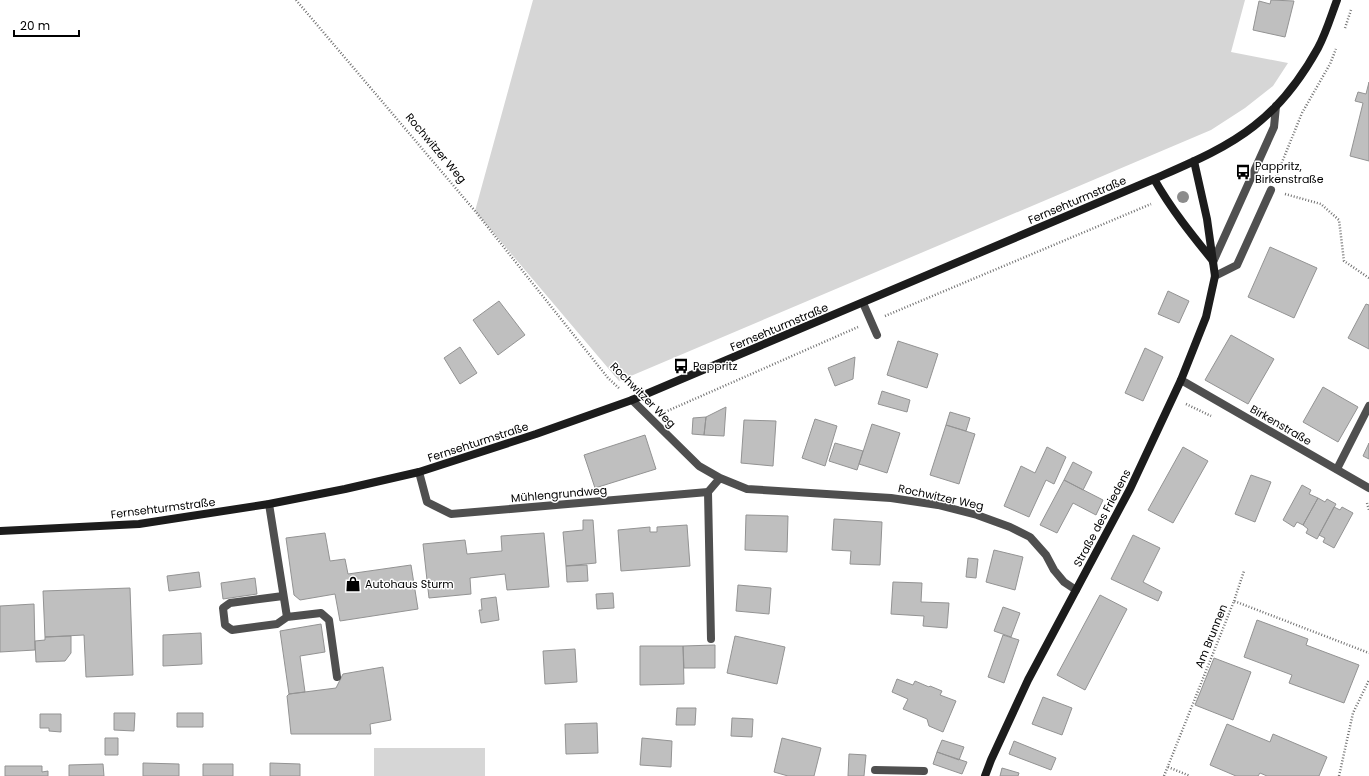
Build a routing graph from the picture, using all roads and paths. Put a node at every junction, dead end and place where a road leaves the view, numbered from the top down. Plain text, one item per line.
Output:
1 (296, 0) edge
2 (1337, 0) edge
3 (1352, 5) dead end
4 (1344, 30) dead end
5 (1339, 43) dead end
6 (1276, 106) junction
7 (1194, 161) junction
8 (1154, 179) junction
9 (1271, 190) junction
10 (1165, 198) junction
11 (1214, 262) junction
12 (1215, 276) junction
13 (1369, 278) edge
14 (863, 303) junction
15 (871, 322) junction
16 (877, 335) dead end
17 (1181, 380) junction
18 (632, 400) junction
19 (1369, 406) edge
20 (650, 418) junction
21 (1336, 469) junction
22 (419, 472) junction
23 (720, 478) junction
24 (1369, 488) edge
25 (708, 492) junction
26 (269, 504) junction
27 (0, 531) edge
28 (1244, 571) dead end
29 (1076, 590) junction
30 (283, 596) junction
31 (1234, 601) junction
32 (287, 617) junction
33 (711, 639) dead end
34 (1369, 653) edge
35 (337, 677) dead end
36 (1369, 680) edge
37 (1168, 766) junction
38 (875, 770) dead end
39 (924, 771) dead end
40 (985, 776) edge
41 (1164, 776) edge
42 (1190, 776) edge
43 (1339, 776) edge

1 - 18 path, Rochwitzer Weg
2 - 6 street, Fernsehturmstraße
3 - 4 path
5 - 9 path
6 - 7 street, Fernsehturmstraße
6 - 11 street
7 - 8 street, Fernsehturmstraße
7 - 11 street, Straße des Friedens
8 - 10 street
8 - 14 street, Fernsehturmstraße
9 - 12 street
9 - 13 path
10 - 11 street
10 - 15 path
11 - 12 street, Straße des Friedens
12 - 17 street, Straße des Friedens
14 - 15 street
14 - 18 street, Fernsehturmstraße
15 - 16 street
15 - 20 path
17 - 21 street, Birkenstraße
17 - 29 street, Straße des Friedens
18 - 20 street, Rochwitzer Weg
18 - 22 street, Fernsehturmstraße
19 - 21 street
20 - 23 street, Rochwitzer Weg
21 - 24 street, Birkenstraße
22 - 25 street, Mühlengrundweg
22 - 26 street, Fernsehturmstraße
23 - 25 street
23 - 29 street, Rochwitzer Weg
25 - 33 street
26 - 27 street, Fernsehturmstraße
26 - 30 street
28 - 31 path
29 - 40 street, Straße des Friedens
30 - 32 street
30 - 32 street
31 - 34 path, Am Brunnen
31 - 37 path, Am Brunnen
32 - 35 street
36 - 43 path
37 - 41 path, Am Brunnen
37 - 42 path
38 - 39 street

